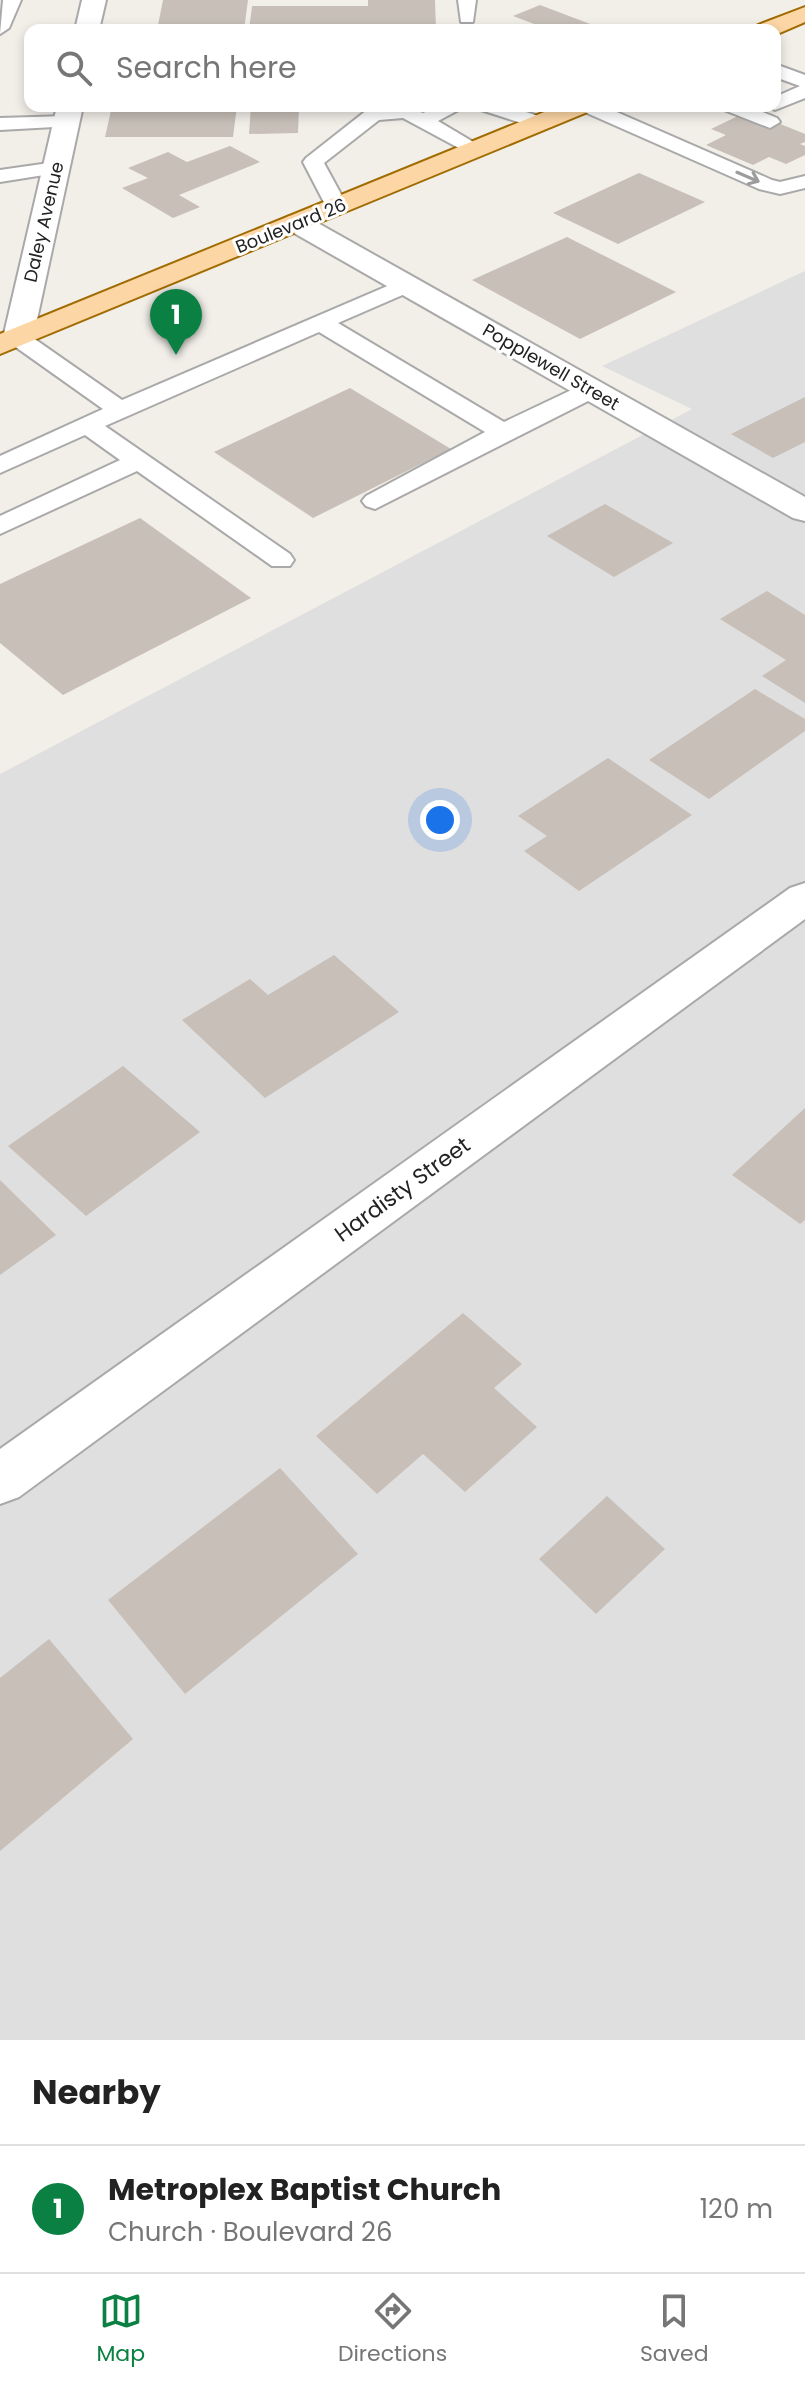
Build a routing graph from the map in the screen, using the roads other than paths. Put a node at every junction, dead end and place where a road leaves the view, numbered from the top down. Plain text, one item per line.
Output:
1 (12, 0) edge
2 (94, 0) edge
3 (804, 15) edge
4 (88, 24) edge
5 (781, 24) edge
6 (0, 28) edge
7 (781, 72) edge
8 (805, 82) edge
9 (805, 91) edge
10 (781, 105) edge
11 (442, 112) edge
12 (506, 112) edge
13 (568, 112) edge
14 (598, 112) edge
15 (781, 112) edge
16 (68, 114) edge
17 (805, 117) edge
18 (422, 121) junction
19 (540, 123) junction
20 (0, 124) edge
21 (475, 149) junction
22 (56, 168) junction
23 (0, 176) edge
24 (805, 182) edge
25 (337, 207) junction
26 (297, 223) junction
27 (406, 285) junction
28 (319, 322) junction
29 (9, 342) edge
30 (591, 390) junction
31 (120, 410) junction
32 (87, 425) junction
33 (503, 432) junction
34 (140, 460) junction
35 (0, 465) edge
36 (375, 501) dead end
37 (805, 511) edge
38 (0, 526) edge
39 (281, 560) dead end
40 (805, 898) edge
41 (0, 1480) edge

1 - 6 lane
2 - 4 street
3 - 5 main road
7 - 8 lane
9 - 10 lane
11 - 18 lane
12 - 19 lane
13 - 19 main road, Boulevard 26
14 -> 24 lane
15 - 17 lane
16 - 20 lane
16 - 22 street, Daley Avenue
18 - 21 lane
18 - 25 lane
19 - 21 main road, Boulevard 26
21 - 25 main road, Boulevard 26
22 - 23 lane
22 - 29 street, Daley Avenue
25 - 26 main road, Boulevard 26
26 - 27 street, Popplewell Street
26 - 29 main road, Boulevard 26
27 - 28 lane
27 - 30 street, Popplewell Street
28 - 31 lane
28 - 33 lane
29 - 31 lane
30 - 33 lane
30 - 37 street, Popplewell Street
31 - 32 lane
32 - 34 lane
32 - 35 lane
33 - 36 lane
34 - 38 lane
34 - 39 lane
40 - 41 street, Hardisty Street

